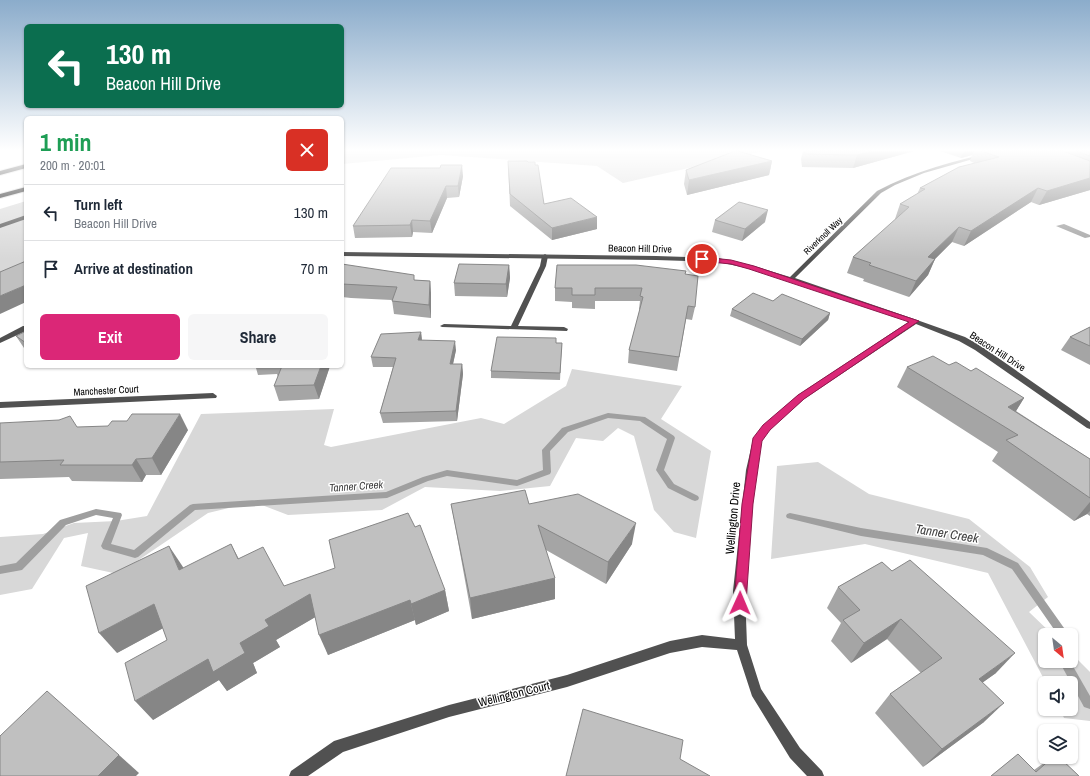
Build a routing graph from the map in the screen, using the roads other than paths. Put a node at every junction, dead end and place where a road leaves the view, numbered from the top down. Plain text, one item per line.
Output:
1 (886, 187) edge
2 (24, 190) edge
3 (0, 196) edge
4 (24, 218) edge
5 (0, 226) edge
6 (344, 254) edge
7 (545, 256) junction
8 (791, 279) junction
9 (915, 321) junction
10 (444, 326) dead end
11 (513, 328) junction
12 (24, 329) edge
13 (564, 329) dead end
14 (0, 341) edge
15 (213, 396) dead end
16 (0, 404) edge
17 (1090, 426) edge
18 (741, 645) junction
19 (296, 776) edge
20 (817, 776) edge

1 - 8 street, Riverknoll Way
2 - 3 highway
4 - 5 street
6 - 7 street, Beacon Hill Drive
7 - 8 street, Beacon Hill Drive
7 - 11 street
8 - 9 street, Beacon Hill Drive
9 - 17 street, Beacon Hill Drive
9 - 18 street, Wellington Drive
10 - 11 street
11 - 13 street
12 - 14 street
15 - 16 street, Manchester Court
18 - 19 street, Wellington Court
18 - 20 street, Wellington Drive

